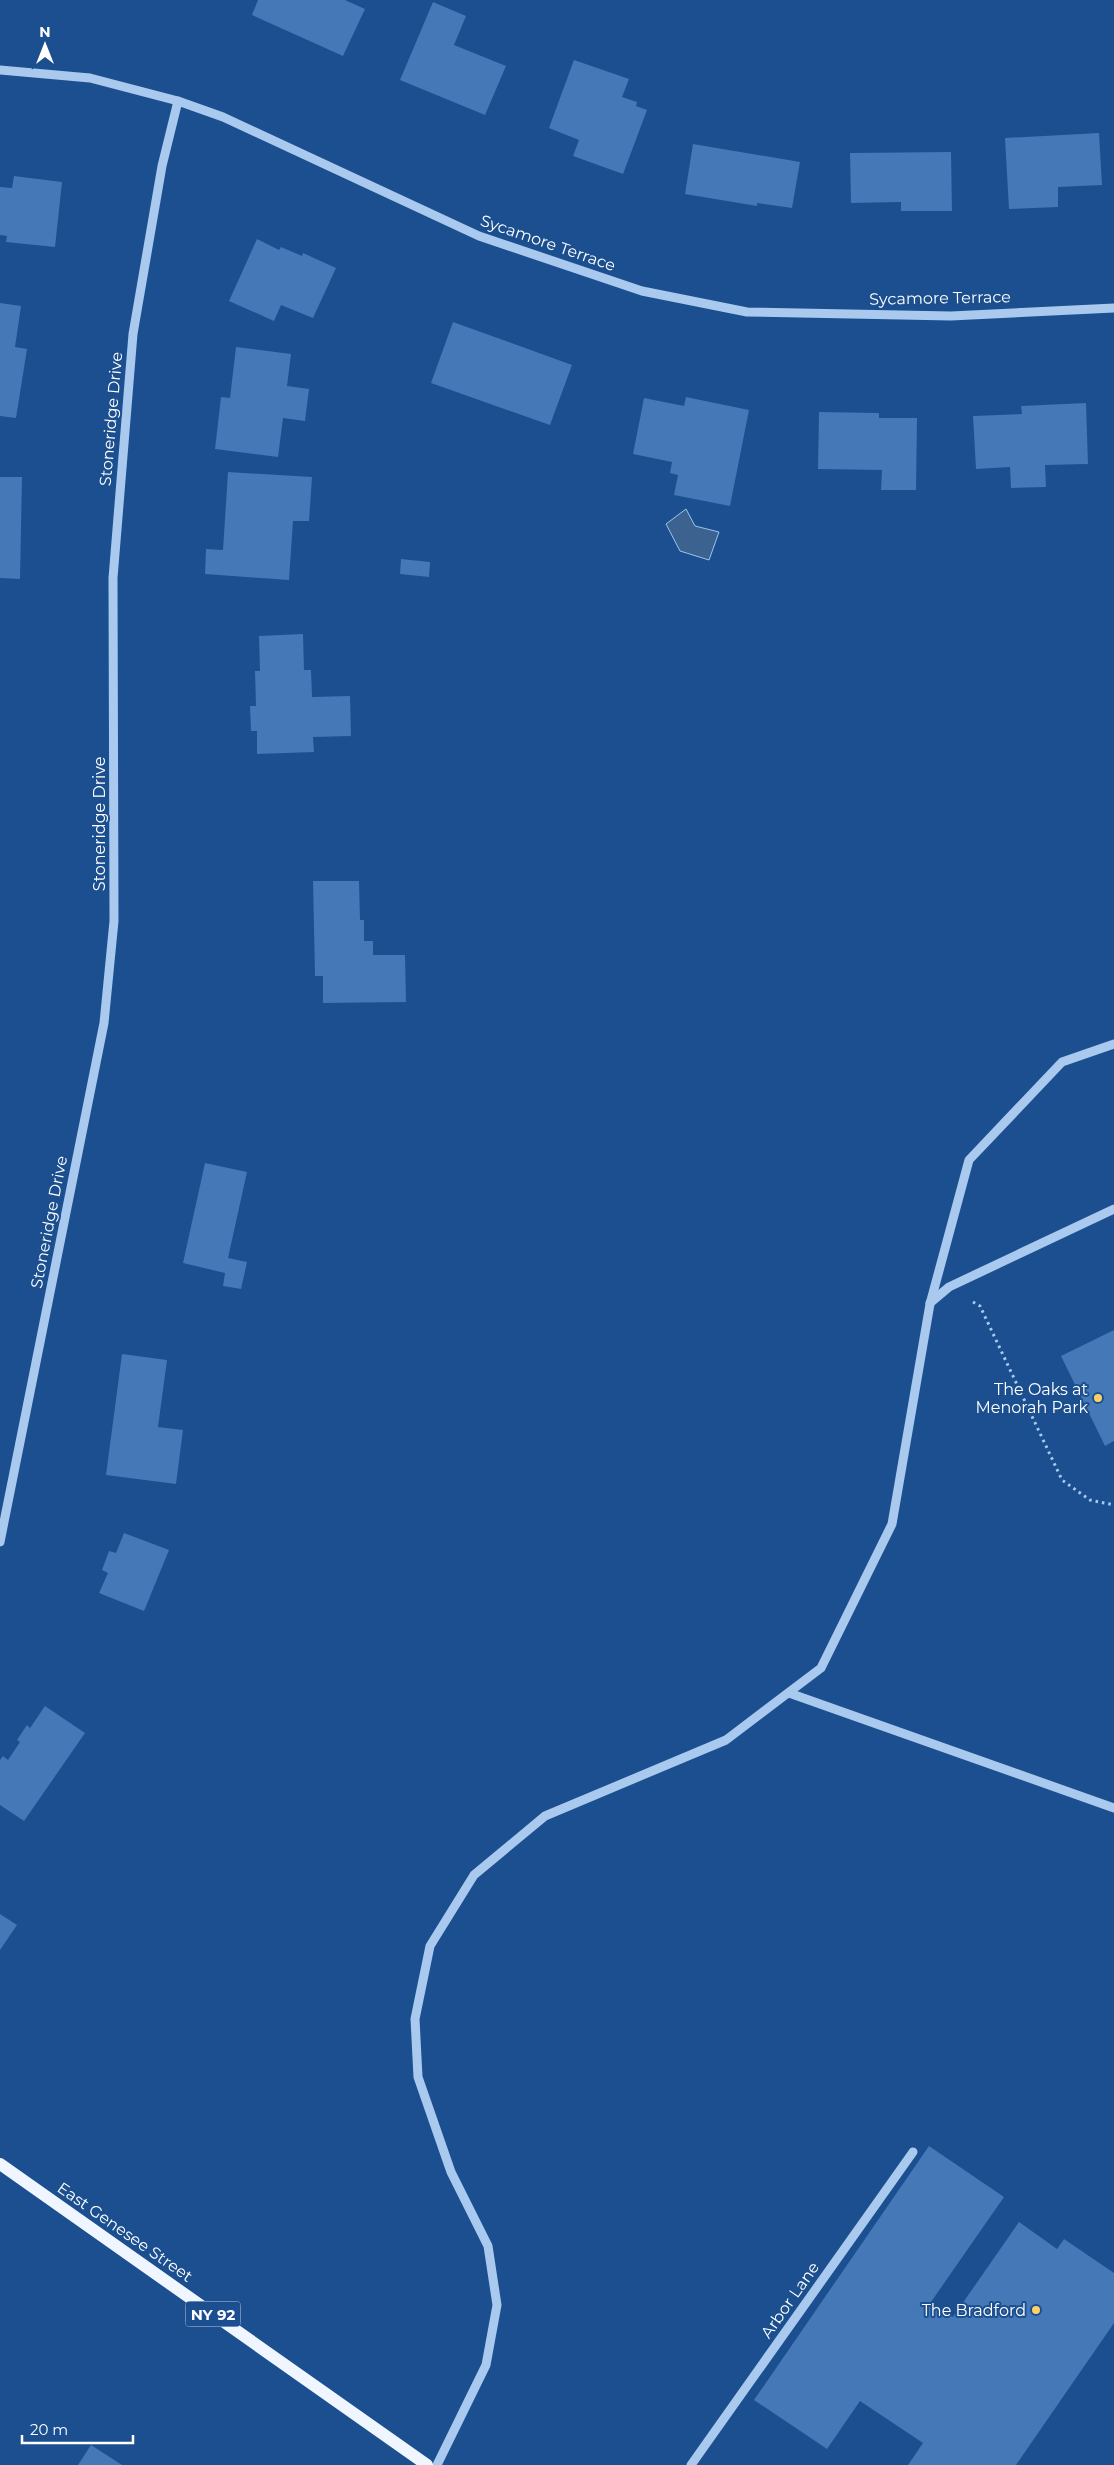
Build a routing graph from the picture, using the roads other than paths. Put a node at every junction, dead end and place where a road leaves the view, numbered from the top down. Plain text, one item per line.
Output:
1 (0, 70) edge
2 (178, 101) junction
3 (1114, 308) edge
4 (1114, 1044) edge
5 (1114, 1209) edge
6 (930, 1304) junction
7 (0, 1542) edge
8 (788, 1693) junction
9 (1114, 1808) edge
10 (913, 2152) dead end
11 (0, 2164) edge
12 (427, 2465) edge
13 (437, 2465) edge
14 (690, 2465) edge

1 - 2 street, Sycamore Terrace
2 - 3 street, Sycamore Terrace
2 - 7 street, Stoneridge Drive
4 - 6 street
5 - 6 street
6 - 8 street
8 - 9 street
8 - 13 street
10 - 14 street, Arbor Lane
11 - 12 main road, East Genesee Street / NY 92

